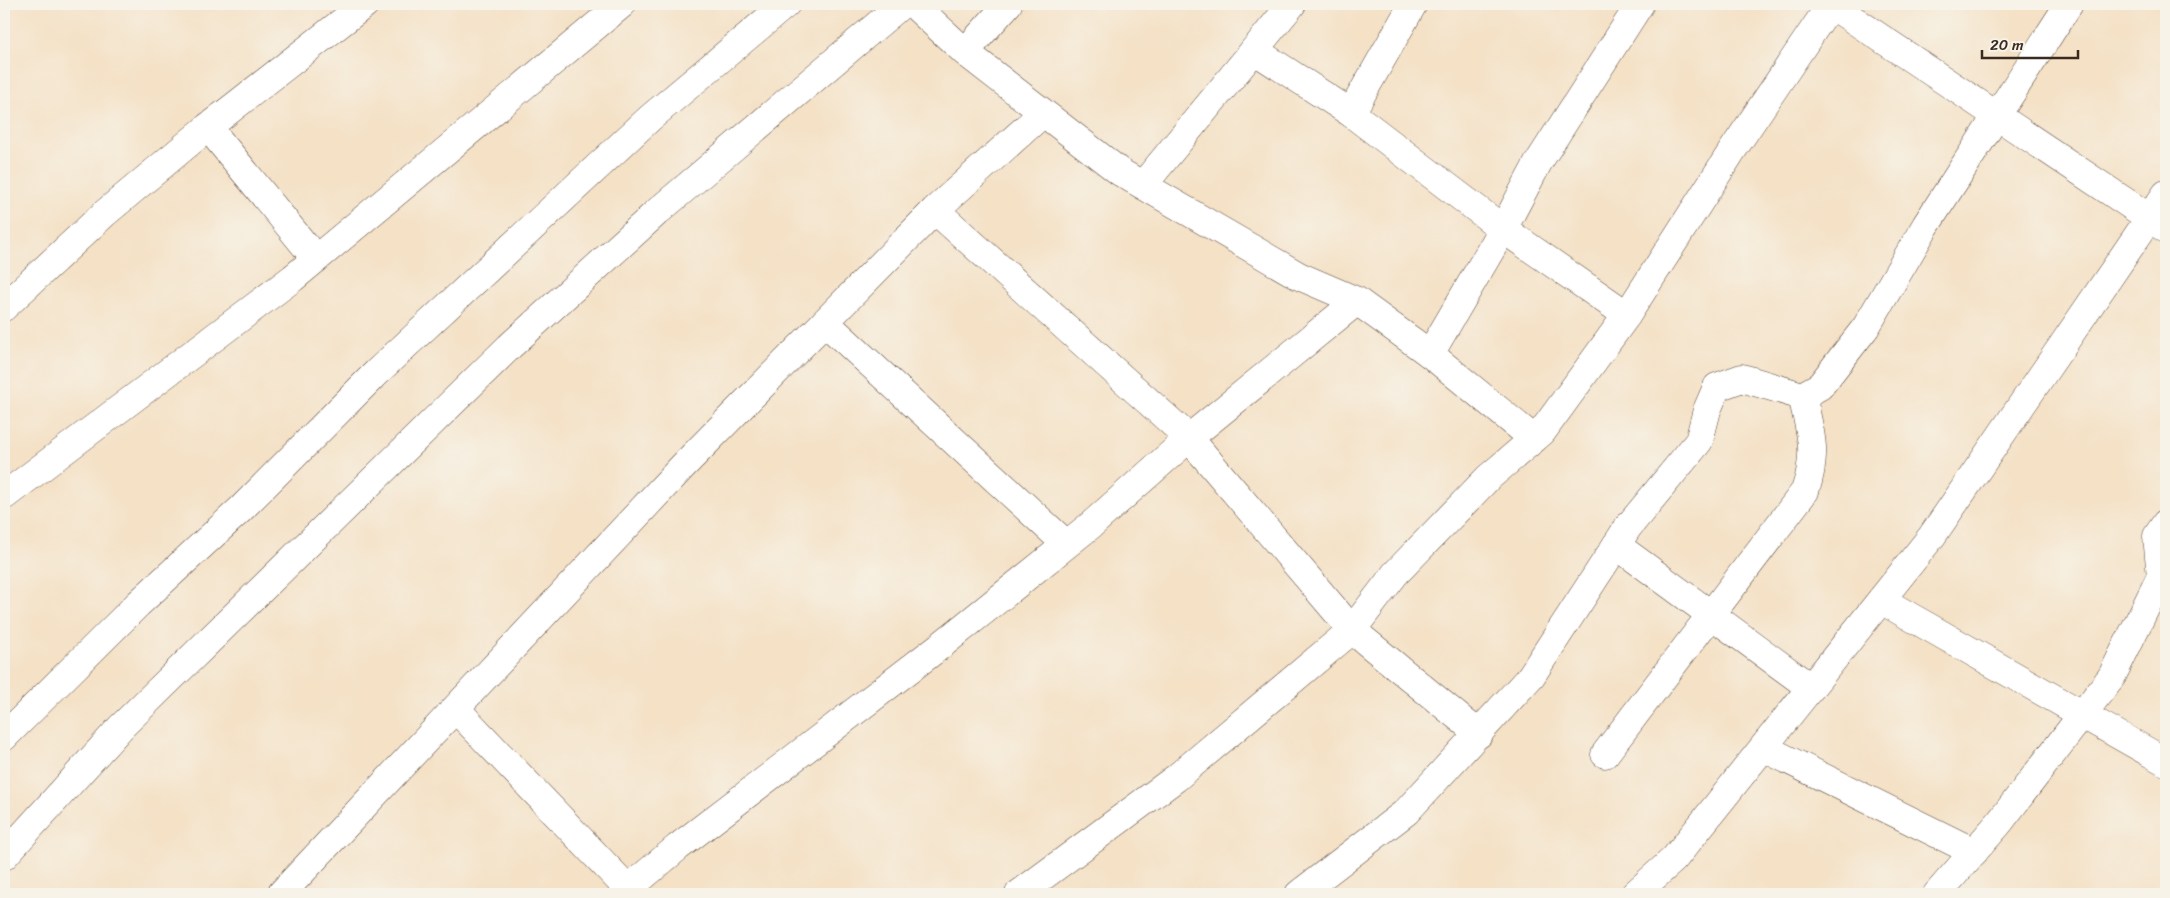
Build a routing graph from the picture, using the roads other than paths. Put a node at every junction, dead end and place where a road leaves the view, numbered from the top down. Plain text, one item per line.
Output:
1 (365, 4) edge
2 (622, 4) edge
3 (786, 4) edge
4 (902, 4) edge
5 (913, 4) edge
6 (1008, 4) edge
7 (1292, 4) edge
8 (1413, 4) edge
9 (1640, 4) edge
10 (1831, 4) edge
11 (2069, 4) edge
12 (1254, 50) junction
13 (964, 52) junction
14 (1043, 113) junction
15 (1351, 113) junction
16 (1996, 116) junction
17 (208, 127) junction
18 (1144, 185) junction
19 (2166, 194) edge
20 (935, 210) junction
21 (2158, 223) edge
22 (1503, 229) junction
23 (316, 258) junction
24 (1356, 301) junction
25 (4, 307) edge
26 (1627, 315) junction
27 (825, 322) junction
28 (1430, 354) junction
29 (1802, 396) junction
30 (1189, 438) junction
31 (1534, 440) junction
32 (4, 496) edge
33 (2166, 523) edge
34 (1066, 544) junction
35 (1616, 545) junction
36 (1881, 600) junction
37 (1710, 614) junction
38 (1352, 630) junction
39 (1811, 688) junction
40 (456, 710) junction
41 (2083, 714) junction
42 (1479, 734) junction
43 (4, 737) edge
44 (1764, 748) junction
45 (1605, 754) dead end
46 (2166, 762) edge
47 (1974, 852) junction
48 (4, 856) edge
49 (625, 892) edge
50 (281, 894) edge
51 (1019, 894) edge
52 (1298, 894) edge
53 (1635, 894) edge
54 (1937, 894) edge

1 - 17 street
2 - 23 street
3 - 43 street
4 - 48 street
5 - 13 street
6 - 13 street
7 - 12 street
8 - 15 street
9 - 22 street
10 - 16 street
10 - 26 street
11 - 16 street
12 - 15 street
12 - 18 street
13 - 14 street
14 - 18 street
14 - 20 street
15 - 22 street
16 - 21 street
16 - 29 street
17 - 23 street
17 - 25 street
18 - 24 street
19 - 21 street
20 - 27 street
20 - 30 street
21 - 36 street
22 - 26 street
22 - 28 street
23 - 32 street
24 - 28 street
24 - 30 street
26 - 31 street
27 - 34 street
27 - 40 street
28 - 31 street
29 - 35 street
29 - 37 street
30 - 34 street
30 - 38 street
31 - 38 street
33 - 41 street
34 - 49 street
35 - 37 street
35 - 42 street
36 - 39 street
36 - 41 street
37 - 39 street
37 - 45 street
38 - 42 street
38 - 51 street
39 - 44 street
40 - 49 street
40 - 50 street
41 - 46 street
41 - 47 street
42 - 52 street
44 - 47 street
44 - 53 street
47 - 54 street

